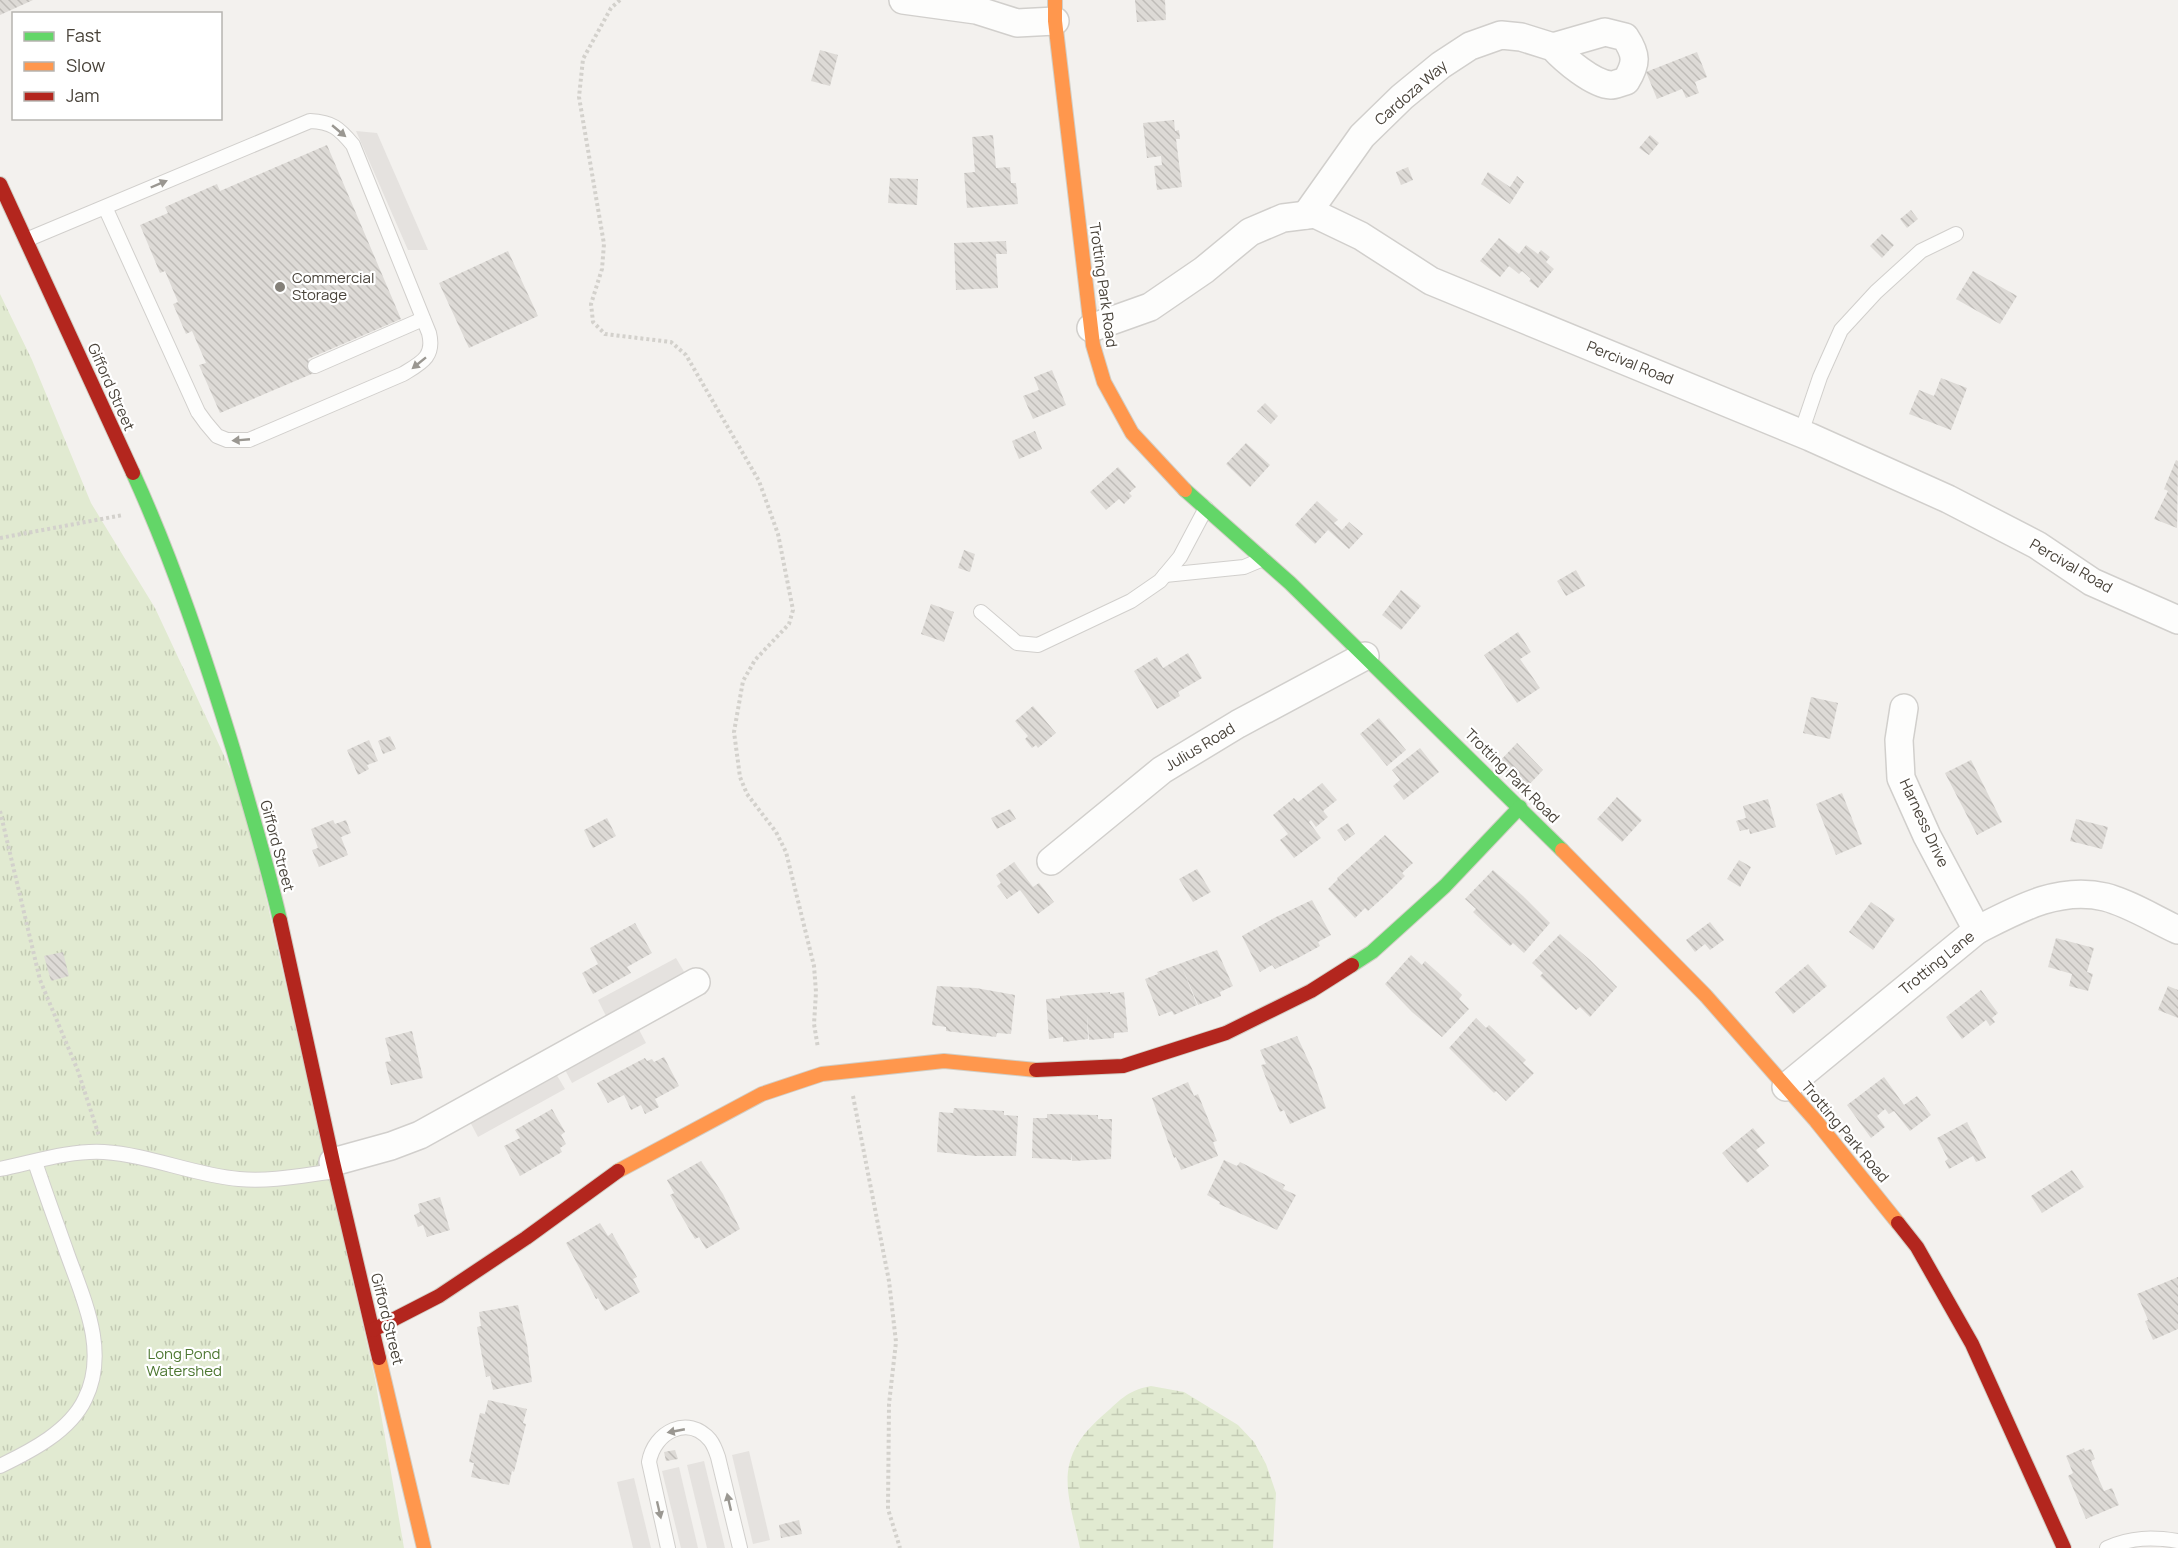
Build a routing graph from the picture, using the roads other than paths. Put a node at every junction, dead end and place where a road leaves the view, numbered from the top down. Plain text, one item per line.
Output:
1 (903, 0) edge
2 (1055, 10) edge
3 (1553, 47) dead end
4 (0, 184) edge
5 (105, 207) junction
6 (1306, 215) junction
7 (1956, 234) dead end
8 (26, 240) junction
9 (423, 319) junction
10 (1091, 328) junction
11 (315, 366) dead end
12 (1801, 433) junction
13 (1206, 508) junction
14 (1263, 559) junction
15 (1165, 575) junction
16 (981, 612) dead end
17 (2178, 620) edge
18 (1365, 656) junction
19 (1904, 708) dead end
20 (1520, 807) junction
21 (1051, 861) dead end
22 (1977, 930) junction
23 (2178, 930) edge
24 (696, 982) dead end
25 (1786, 1087) junction
26 (35, 1162) junction
27 (334, 1166) junction
28 (0, 1169) edge
29 (373, 1330) junction
30 (0, 1466) edge
31 (2178, 1541) edge
32 (424, 1548) edge
33 (668, 1548) edge
34 (740, 1548) edge
35 (2064, 1548) edge
36 (2107, 1548) edge

1 - 2 street
2 - 10 street, Trotting Park Road
3 - 6 street, Cardoza Way
4 - 8 street, Gifford Street
5 - 8 lane
5 -> 9 lane
9 -> 5 lane
6 - 10 street, Percival Road
6 - 12 street, Percival Road
7 - 12 lane
8 - 27 street, Gifford Street
9 - 11 lane
10 - 13 street, Trotting Park Road
12 - 17 street, Percival Road
13 - 14 street, Trotting Park Road
13 - 15 lane
14 - 15 lane
14 - 18 street, Trotting Park Road
15 - 16 lane
18 - 20 street, Trotting Park Road
18 - 21 street, Julius Road
19 - 22 street, Harness Drive
20 - 25 street, Trotting Park Road
20 - 29 street
22 - 23 street, Trotting Lane
22 - 25 street, Trotting Lane
24 - 27 street
25 - 35 street, Trotting Park Road
26 - 27 lane
26 - 28 lane
26 - 30 lane
27 - 29 street, Gifford Street
29 - 32 street, Gifford Street
31 - 36 lane
34 -> 33 lane

